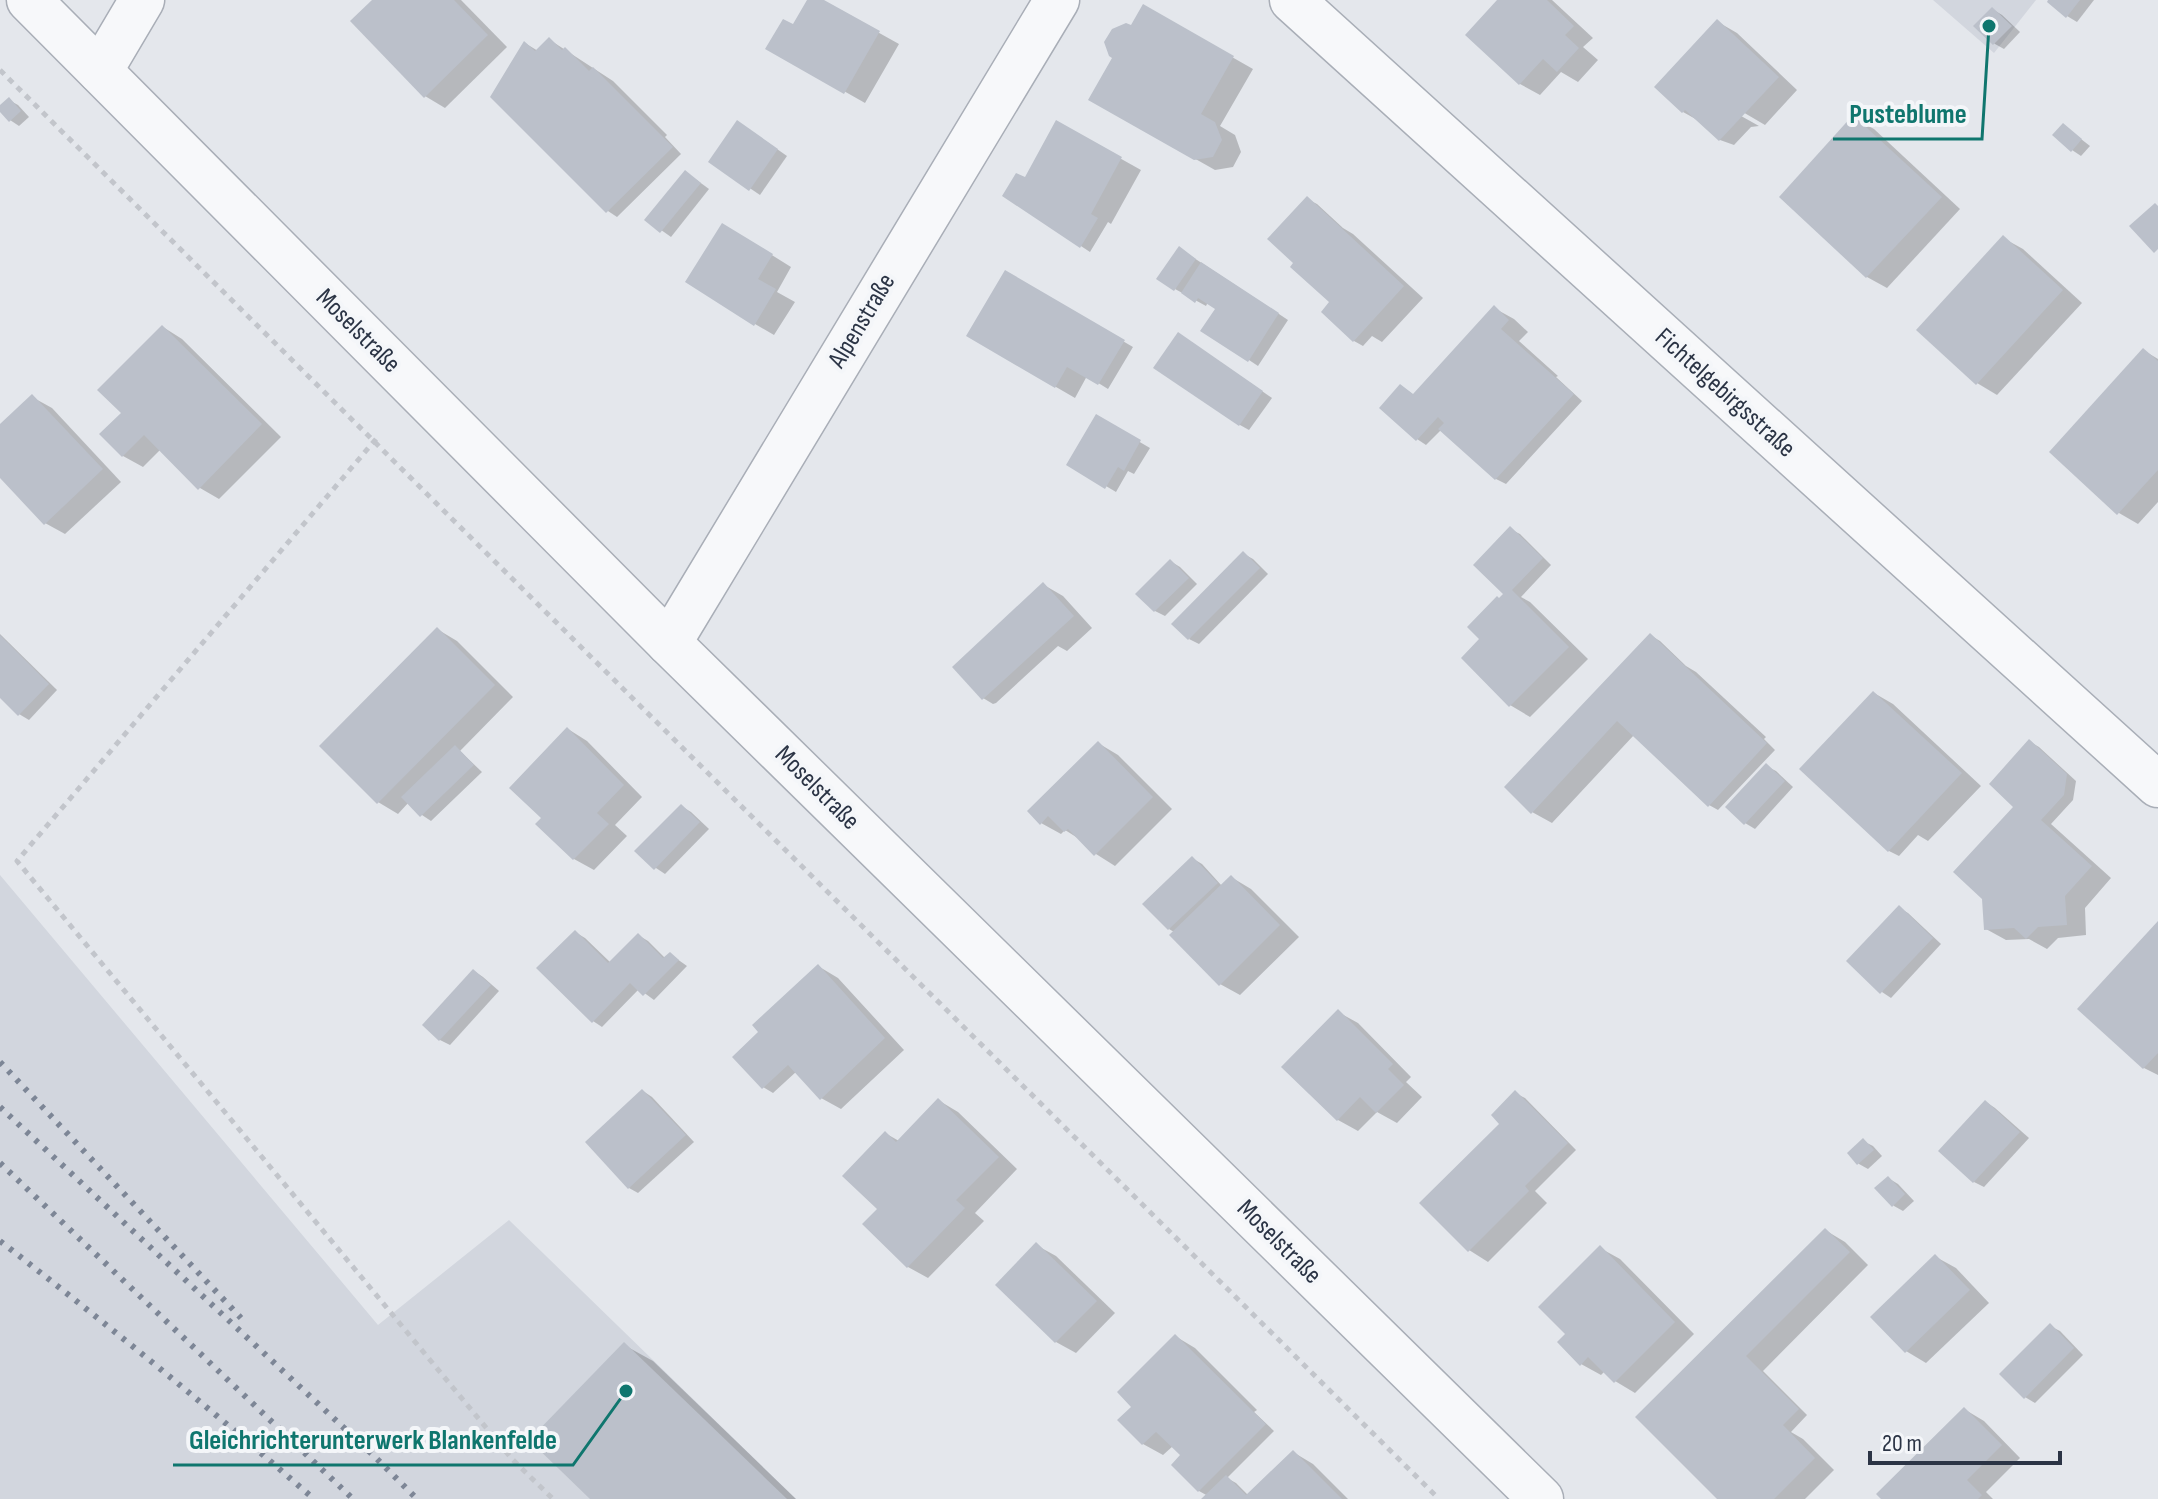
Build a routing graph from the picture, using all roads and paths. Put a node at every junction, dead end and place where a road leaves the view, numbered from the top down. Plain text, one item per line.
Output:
1 (29, 0) edge
2 (142, 0) edge
3 (1057, 0) edge
4 (1292, 0) edge
5 (0, 70) edge
6 (100, 71) junction
7 (417, 390) junction
8 (374, 441) junction
9 (669, 643) junction
10 (2158, 785) edge
11 (553, 1499) edge
12 (1439, 1499) edge
13 (1541, 1499) edge

1 - 6 street, Moselstraße
2 - 6 street
3 - 9 street, Alpenstraße
4 - 10 street, Fichtelgebirgsstraße
5 - 8 path
6 - 7 street, Moselstraße
7 - 8 path
7 - 9 street, Moselstraße
8 - 11 path
8 - 12 path
9 - 13 street, Moselstraße

